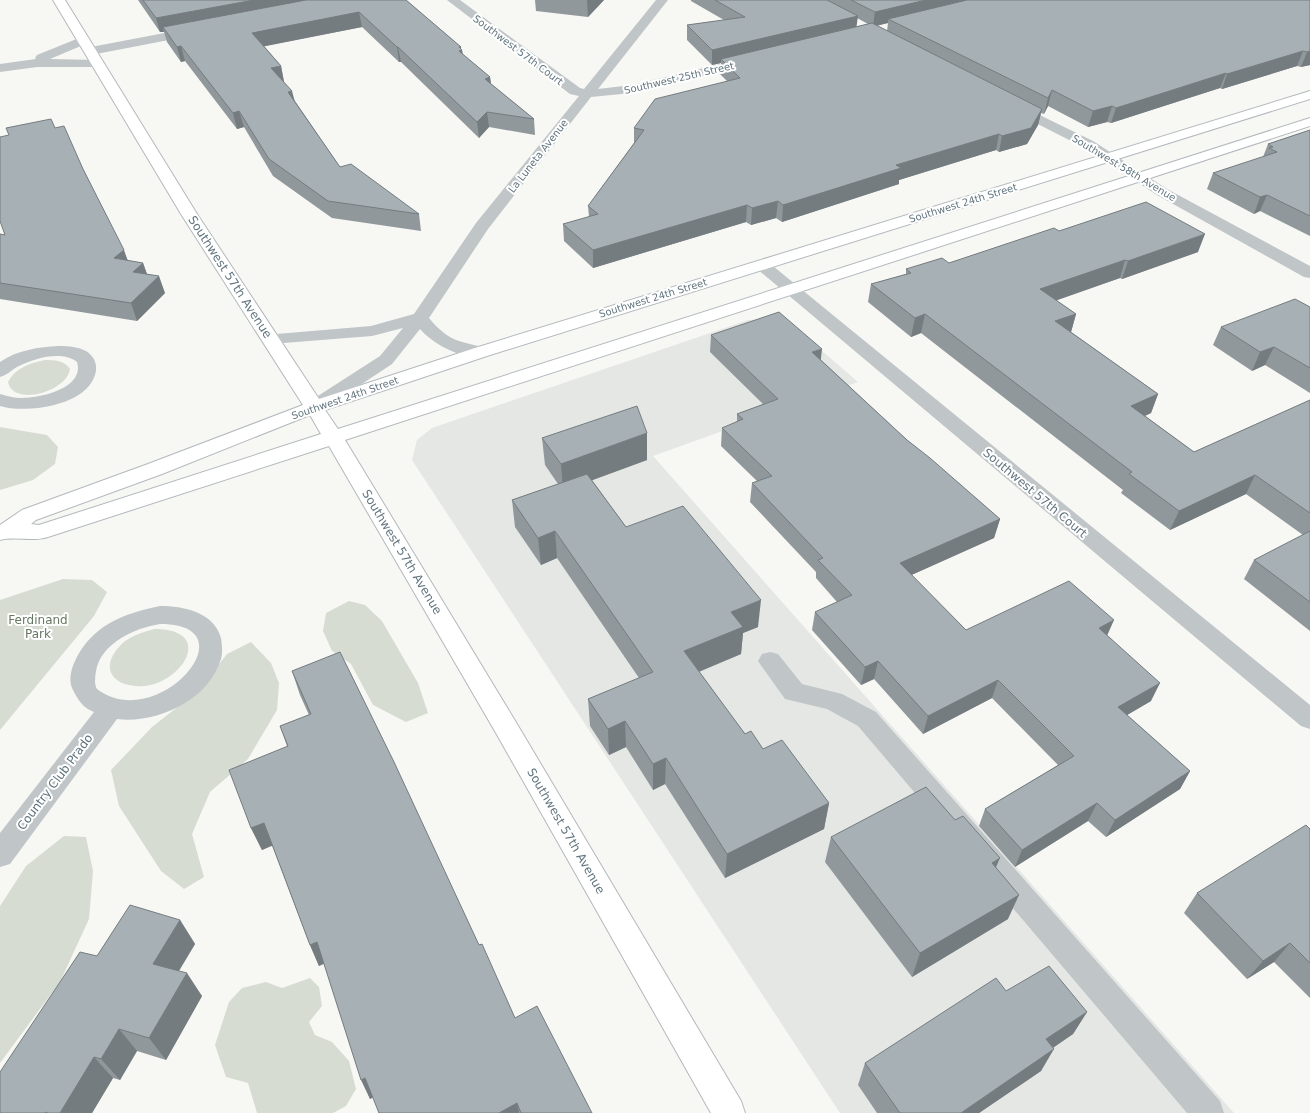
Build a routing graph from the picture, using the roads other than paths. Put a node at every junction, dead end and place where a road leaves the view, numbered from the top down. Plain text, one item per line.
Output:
1 (59, 0) edge
2 (453, 0) edge
3 (662, 0) edge
4 (211, 28) edge
5 (84, 40) junction
6 (91, 51) junction
7 (765, 58) edge
8 (25, 63) junction
9 (98, 64) junction
10 (0, 68) edge
11 (587, 94) junction
12 (1310, 95) edge
13 (1005, 101) edge
14 (1310, 122) edge
15 (1110, 158) junction
16 (1140, 177) junction
17 (762, 265) junction
18 (1310, 273) edge
19 (791, 290) junction
20 (420, 318) junction
21 (271, 339) junction
22 (481, 352) junction
23 (0, 370) edge
24 (0, 400) edge
25 (314, 407) junction
26 (334, 438) junction
27 (4, 532) edge
28 (770, 662) dead end
29 (110, 708) junction
30 (1310, 719) edge
31 (0, 855) edge
32 (729, 1113) edge
33 (1208, 1113) edge

1 - 5 main road, Southwest 57th Avenue
2 - 11 street, Southwest 57th Court
3 - 11 street, La Luneta Avenue
4 - 6 street
5 - 6 main road, Southwest 57th Avenue
5 - 8 street
6 - 9 main road, Southwest 57th Avenue
7 - 11 street, Southwest 25th Street
8 - 9 street
8 - 10 street
9 - 21 main road, Southwest 57th Avenue
11 - 20 street, La Luneta Avenue
12 - 15 main road, Southwest 24th Street
13 - 15 street, Southwest 58th Avenue
14 - 16 main road, Southwest 24th Street
15 - 16 street, Southwest 58th Avenue
15 - 17 main road, Southwest 24th Street
16 - 18 street, Southwest 58th Avenue
16 - 19 main road, Southwest 24th Street
17 - 19 street, Southwest 57th Court
17 - 22 main road, Southwest 24th Street
19 - 26 main road, Southwest 24th Street
19 - 30 street, Southwest 57th Court
20 - 21 street
20 - 22 street
20 - 25 street, La Luneta Avenue
21 - 25 main road, Southwest 57th Avenue
22 - 25 main road, Southwest 24th Street
23 - 24 street
25 - 26 main road, Southwest 57th Avenue
25 - 27 main road, Southwest 24th Street
26 - 27 main road, Southwest 24th Street
26 - 32 main road, Southwest 57th Avenue
28 - 33 street
29 - 29 street
29 - 31 street, Country Club Prado

